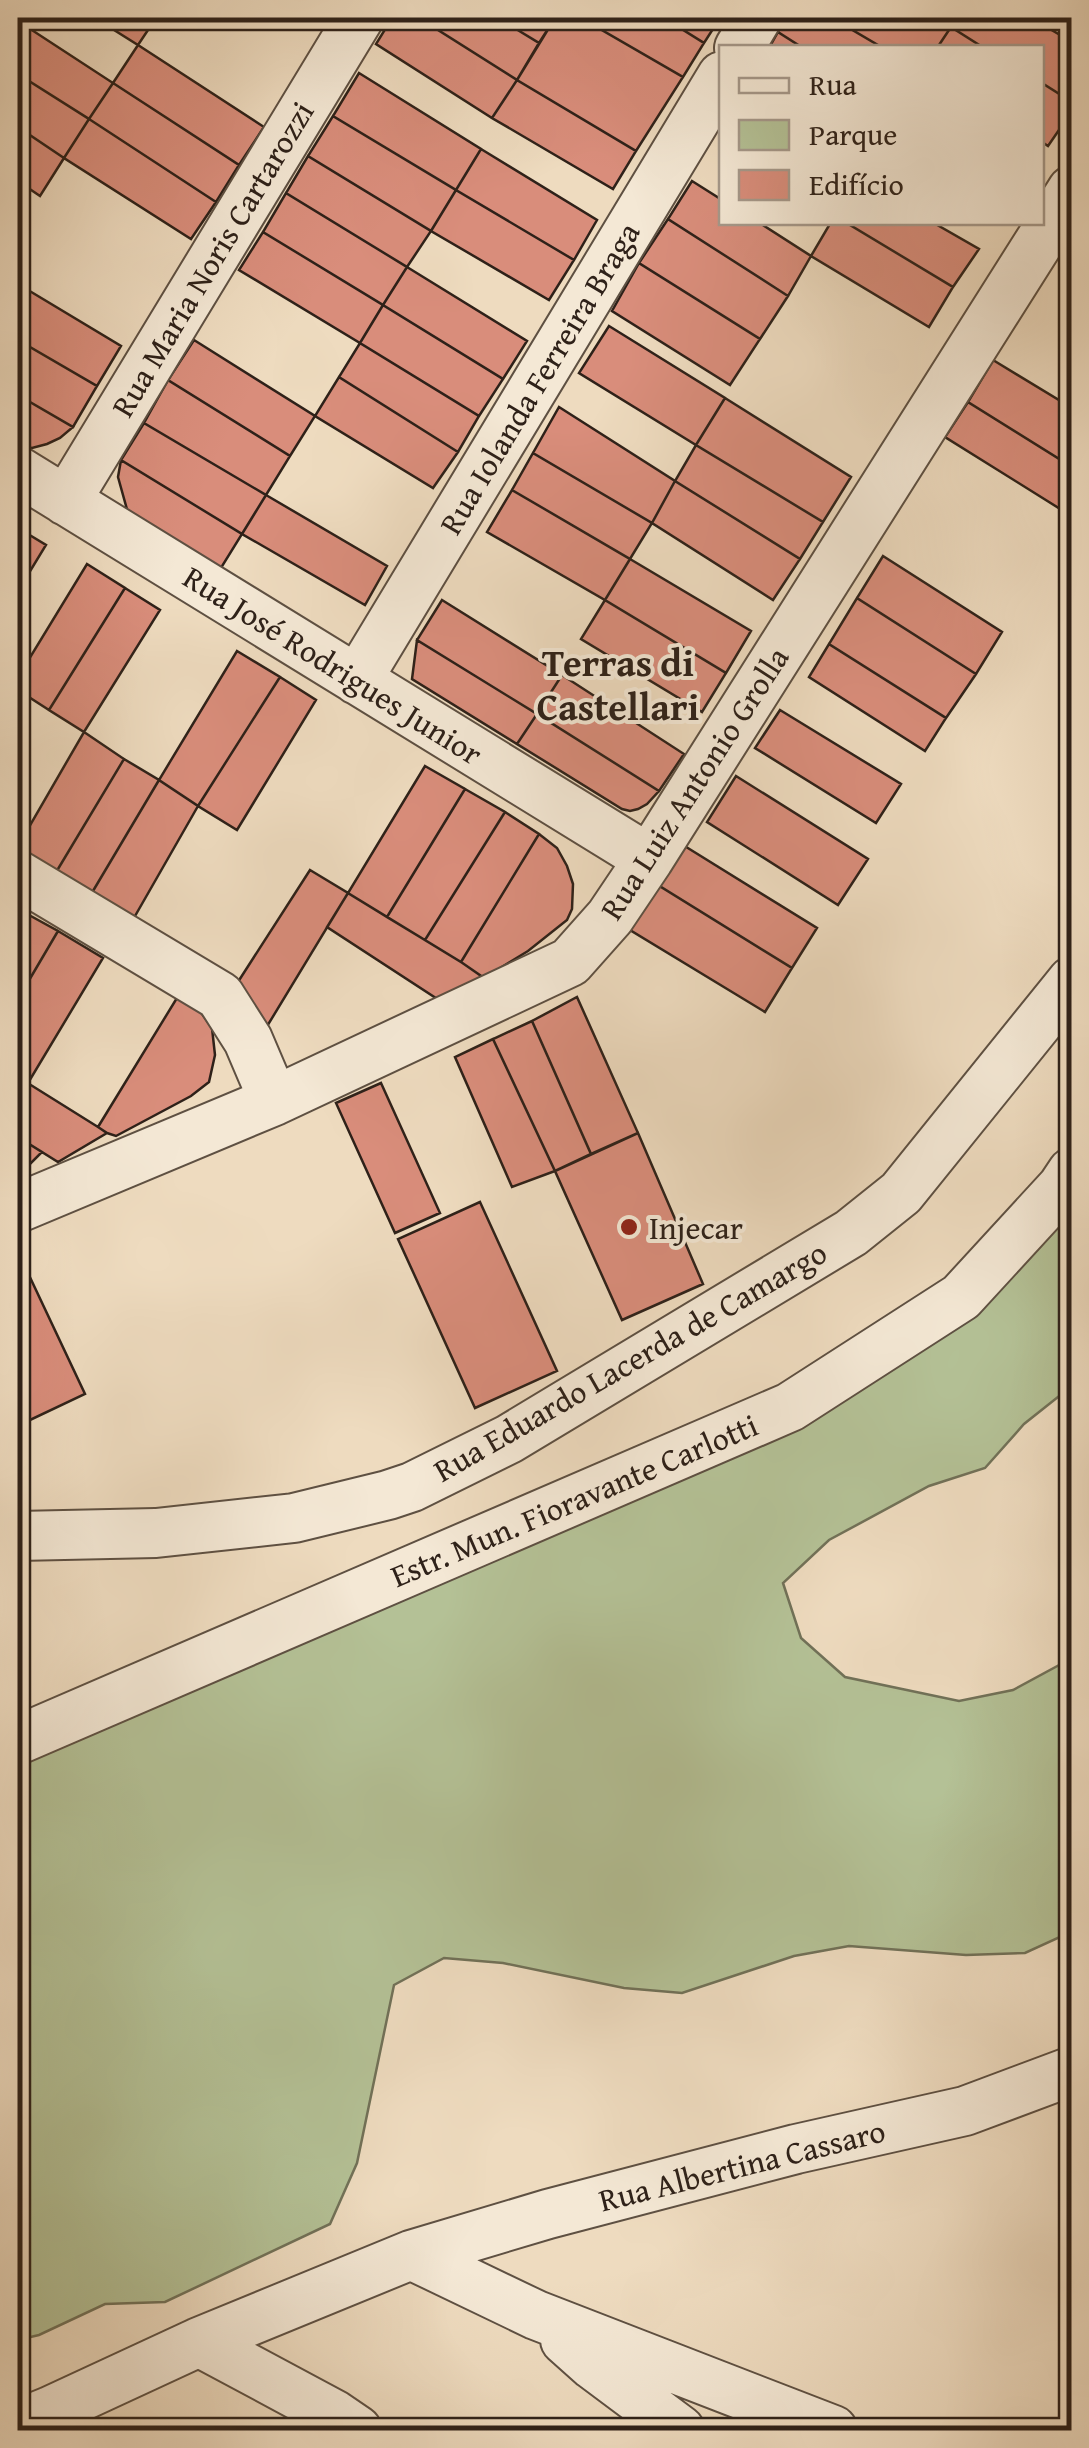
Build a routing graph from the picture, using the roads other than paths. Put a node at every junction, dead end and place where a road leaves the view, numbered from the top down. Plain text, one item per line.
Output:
1 (359, 18) edge
2 (757, 18) edge
3 (741, 45) edge
4 (719, 81) edge
5 (1072, 190) edge
6 (18, 471) edge
7 (66, 500) junction
8 (358, 680) junction
9 (649, 858) junction
10 (18, 875) edge
11 (1072, 981) edge
12 (274, 1101) junction
13 (1072, 1172) edge
14 (18, 1208) edge
15 (18, 1536) edge
16 (20, 1724) edge
17 (1072, 2071) edge
18 (411, 2255) junction
19 (536, 2315) junction
20 (199, 2342) junction
21 (40, 2422) edge
22 (357, 2430) edge
23 (680, 2430) edge
24 (833, 2430) edge

1 - 7 street, Rua Maria Noris Cartarozzi
2 - 3 street
4 - 8 street, Rua Iolanda Ferreira Braga
5 - 9 street, Rua Luiz Antonio Grolla
6 - 7 street, Rua José Rodrigues Junior
7 - 8 street, Rua José Rodrigues Junior
8 - 9 street, Rua José Rodrigues Junior
9 - 12 street, Rua Luiz Antonio Grolla
10 - 12 street
11 - 15 street, Rua Eduardo Lacerda de Camargo
12 - 14 street, Rua Luiz Antonio Grolla
13 - 16 street, Estr. Mun. Fioravante Carlotti
17 - 18 street, Rua Albertina Cassaro
18 - 19 street
18 - 20 street, Rua Albertina Cassaro
19 - 23 street
19 - 24 street
20 - 21 street, Rua Albertina Cassaro
20 - 22 street

